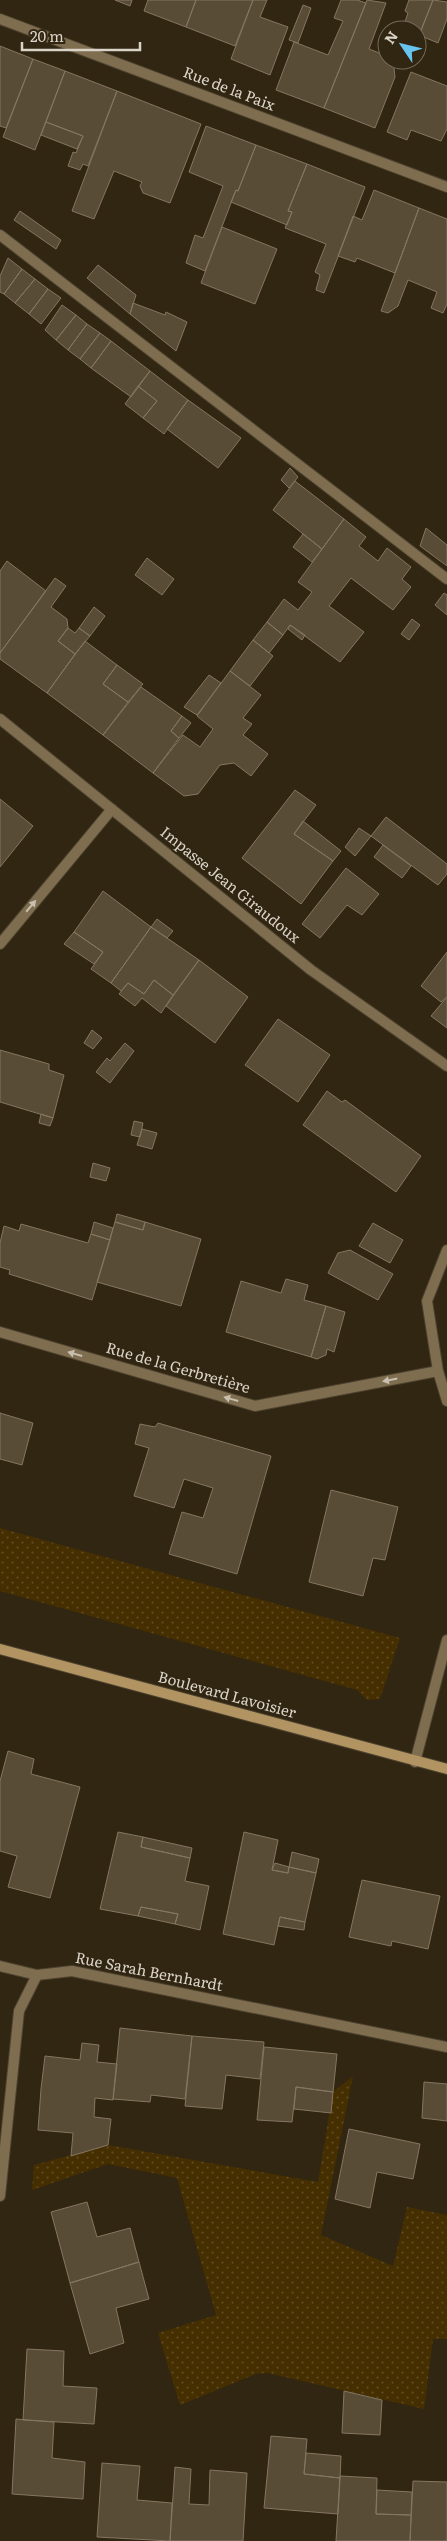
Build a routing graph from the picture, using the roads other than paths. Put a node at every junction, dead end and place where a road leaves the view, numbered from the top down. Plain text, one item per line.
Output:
1 (0, 18) edge
2 (447, 187) edge
3 (0, 235) edge
4 (447, 579) edge
5 (0, 720) edge
6 (112, 809) junction
7 (0, 944) edge
8 (447, 1066) edge
9 (447, 1250) edge
10 (0, 1332) edge
11 (438, 1371) junction
12 (447, 1401) edge
13 (447, 1640) edge
14 (0, 1649) edge
15 (415, 1762) junction
16 (447, 1769) edge
17 (0, 1966) edge
18 (37, 1974) junction
19 (447, 2047) edge
20 (0, 2196) edge

1 - 2 street, Rue de la Paix
3 - 4 street
5 - 6 street, Impasse Jean Giraudoux
7 -> 6 street
6 - 8 street, Impasse Jean Giraudoux
9 - 11 street
11 -> 10 street, Rue de la Gerbretière
11 - 12 street
13 - 15 street
14 - 15 main road, Boulevard Lavoisier
15 - 16 main road, Boulevard Lavoisier
17 - 18 street, Rue Sarah Bernhardt
18 - 19 street, Rue Sarah Bernhardt
18 - 20 street

